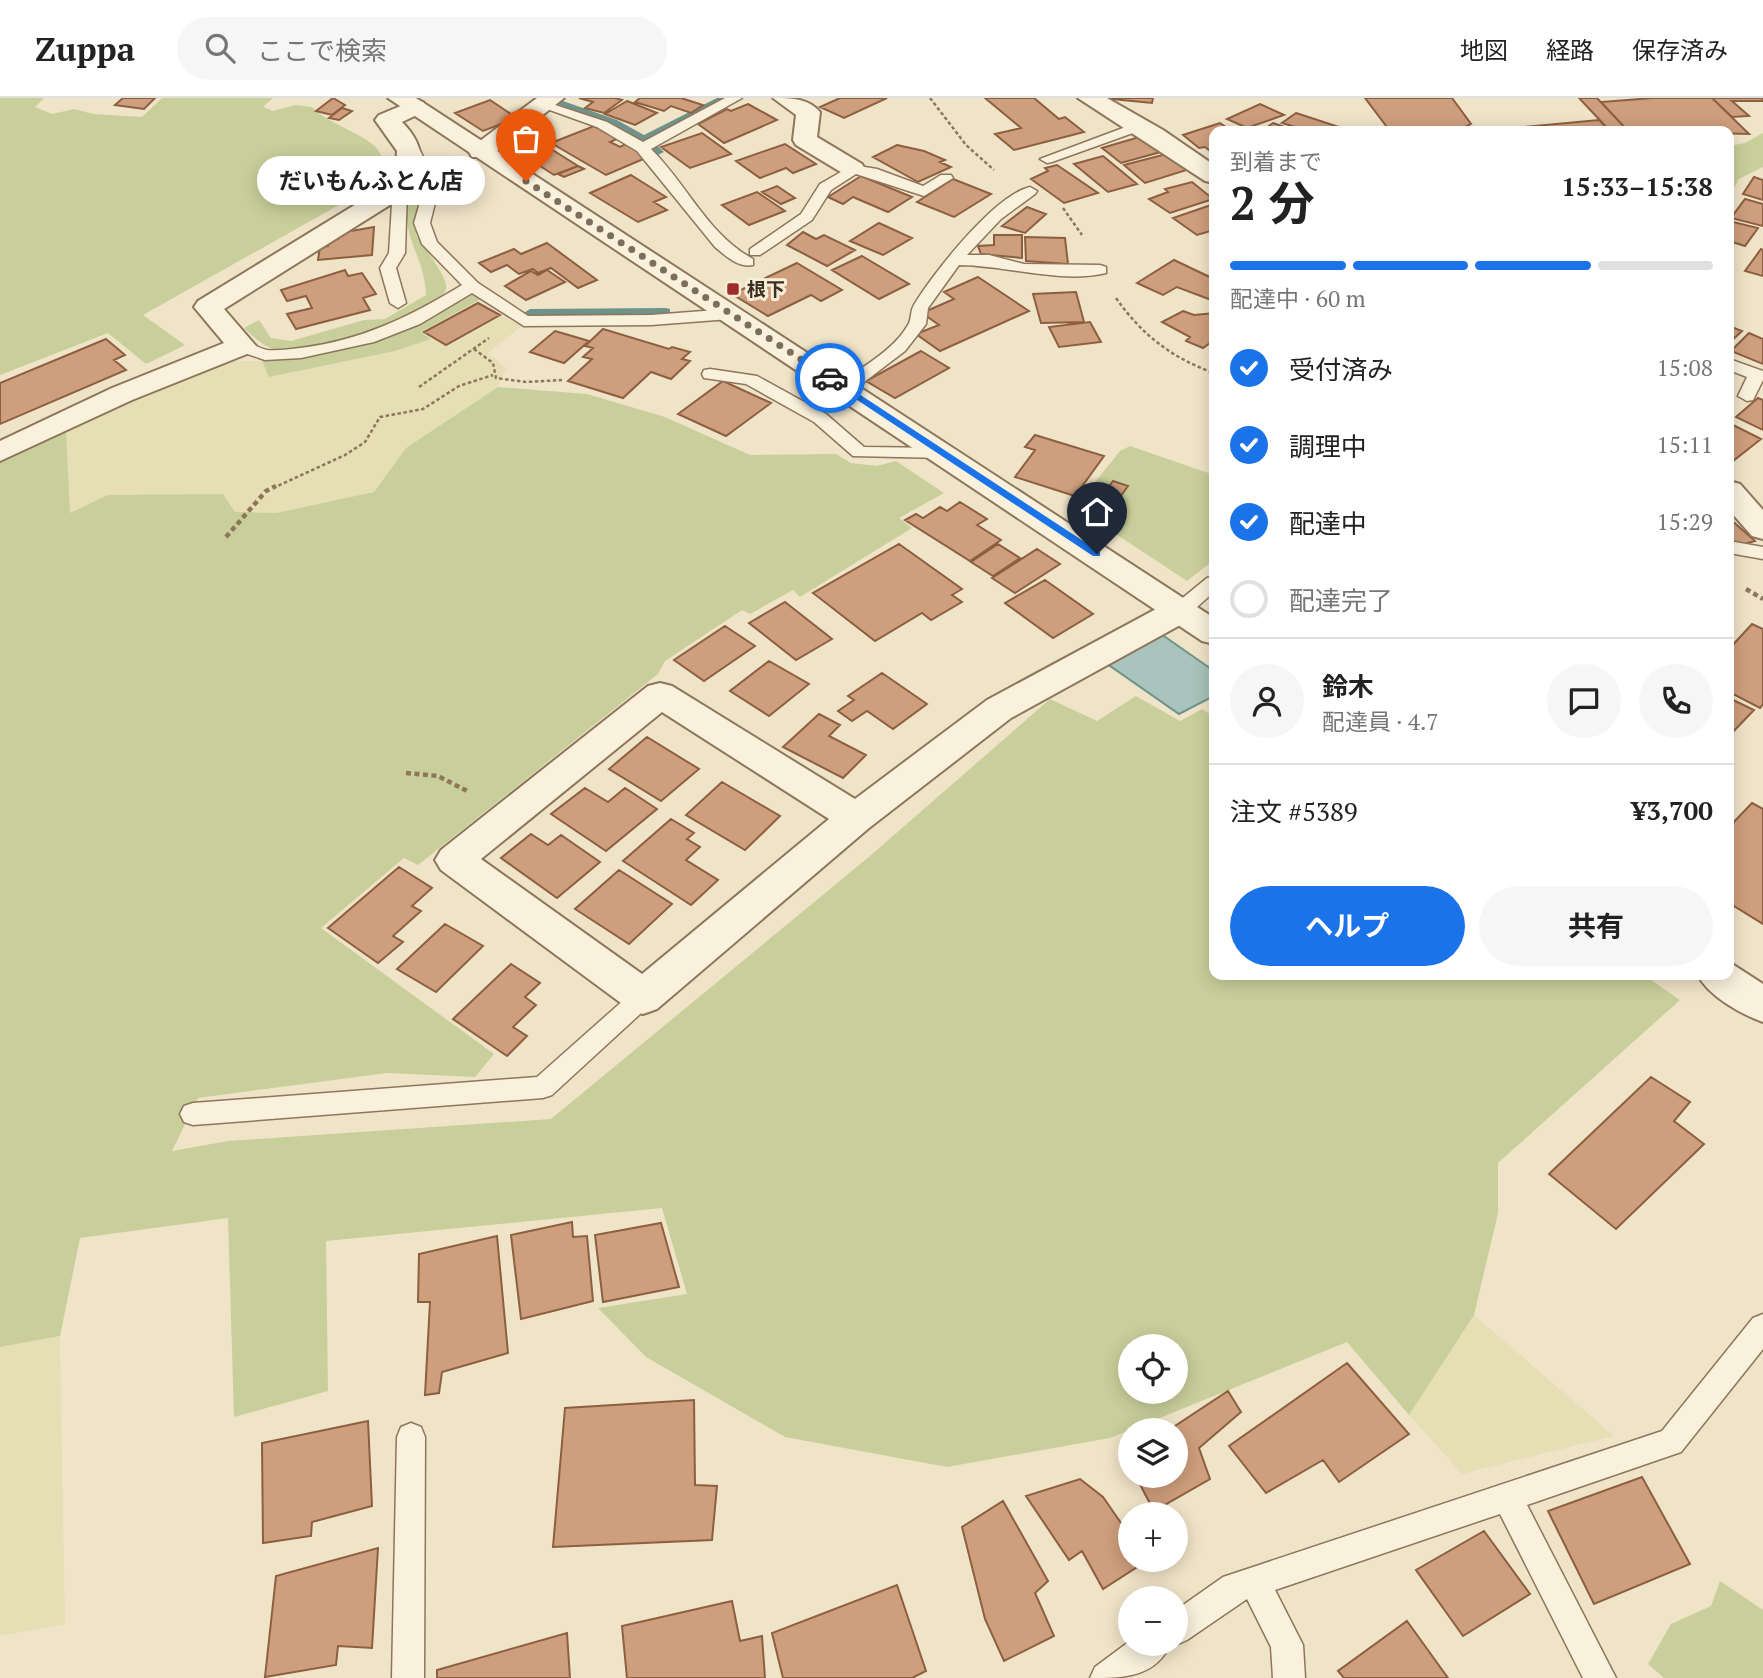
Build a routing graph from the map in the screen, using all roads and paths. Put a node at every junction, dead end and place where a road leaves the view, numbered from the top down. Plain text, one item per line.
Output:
1 (735, 98) edge
2 (785, 98) edge
3 (1090, 98) edge
4 (547, 101) edge
5 (407, 103) edge
6 (1139, 126) junction
7 (408, 140) junction
8 (642, 148) junction
9 (481, 152) junction
10 (1047, 159) dead end
11 (853, 169) junction
12 (1209, 173) edge
13 (946, 178) dead end
14 (400, 188) junction
15 (1030, 191) dead end
16 (954, 260) junction
17 (1100, 270) dead end
18 (472, 286) junction
19 (398, 303) dead end
20 (730, 314) junction
21 (517, 316) junction
22 (242, 346) junction
23 (474, 349) junction
24 (1734, 366) edge
25 (710, 374) dead end
26 (493, 375) junction
27 (562, 380) dead end
28 (419, 387) dead end
29 (845, 388) junction
30 (1747, 396) dead end
31 (0, 452) edge
32 (943, 453) junction
33 (1734, 497) edge
34 (1763, 529) edge
35 (226, 537) dead end
36 (1734, 548) edge
37 (1763, 553) edge
38 (1209, 586) edge
39 (1181, 610) junction
40 (1209, 630) edge
41 (406, 773) dead end
42 (454, 781) dead end
43 (856, 818) junction
44 (1726, 980) edge
45 (643, 997) junction
46 (1763, 1005) edge
47 (193, 1114) dead end
48 (1763, 1327) edge
49 (411, 1437) dead end
50 (1508, 1498) junction
51 (1254, 1581) junction
52 (1188, 1621) edge
53 (1137, 1656) edge
54 (408, 1678) edge
55 (1107, 1678) edge
56 (1289, 1678) edge
57 (1600, 1678) edge

1 - 8 lane
2 - 11 street
3 - 6 street
4 - 8 lane
4 - 9 street
5 - 7 street
5 - 9 street
6 - 10 lane
6 - 12 street
7 - 14 street
7 - 18 lane
8 - 11 lane
9 - 20 street
11 - 13 lane
14 - 19 lane
14 - 22 street
15 - 16 lane
16 - 17 lane
16 - 29 lane
18 - 21 lane
18 - 22 lane
20 - 21 lane
20 - 29 street
21 - 23 path
22 - 31 street
23 - 26 path
23 - 28 path
24 - 30 lane
25 - 32 lane
26 - 27 path
26 - 35 path
29 - 32 street
32 - 39 street
33 - 34 street
36 - 37 lane
38 - 39 lane
39 - 40 street
39 - 43 street
41 - 42 path
43 - 45 street
43 - 45 street
44 - 46 street
45 - 47 lane
48 - 50 lane
49 - 54 lane
50 - 51 lane
50 - 57 lane
51 - 52 lane
51 - 56 lane
53 - 55 lane

